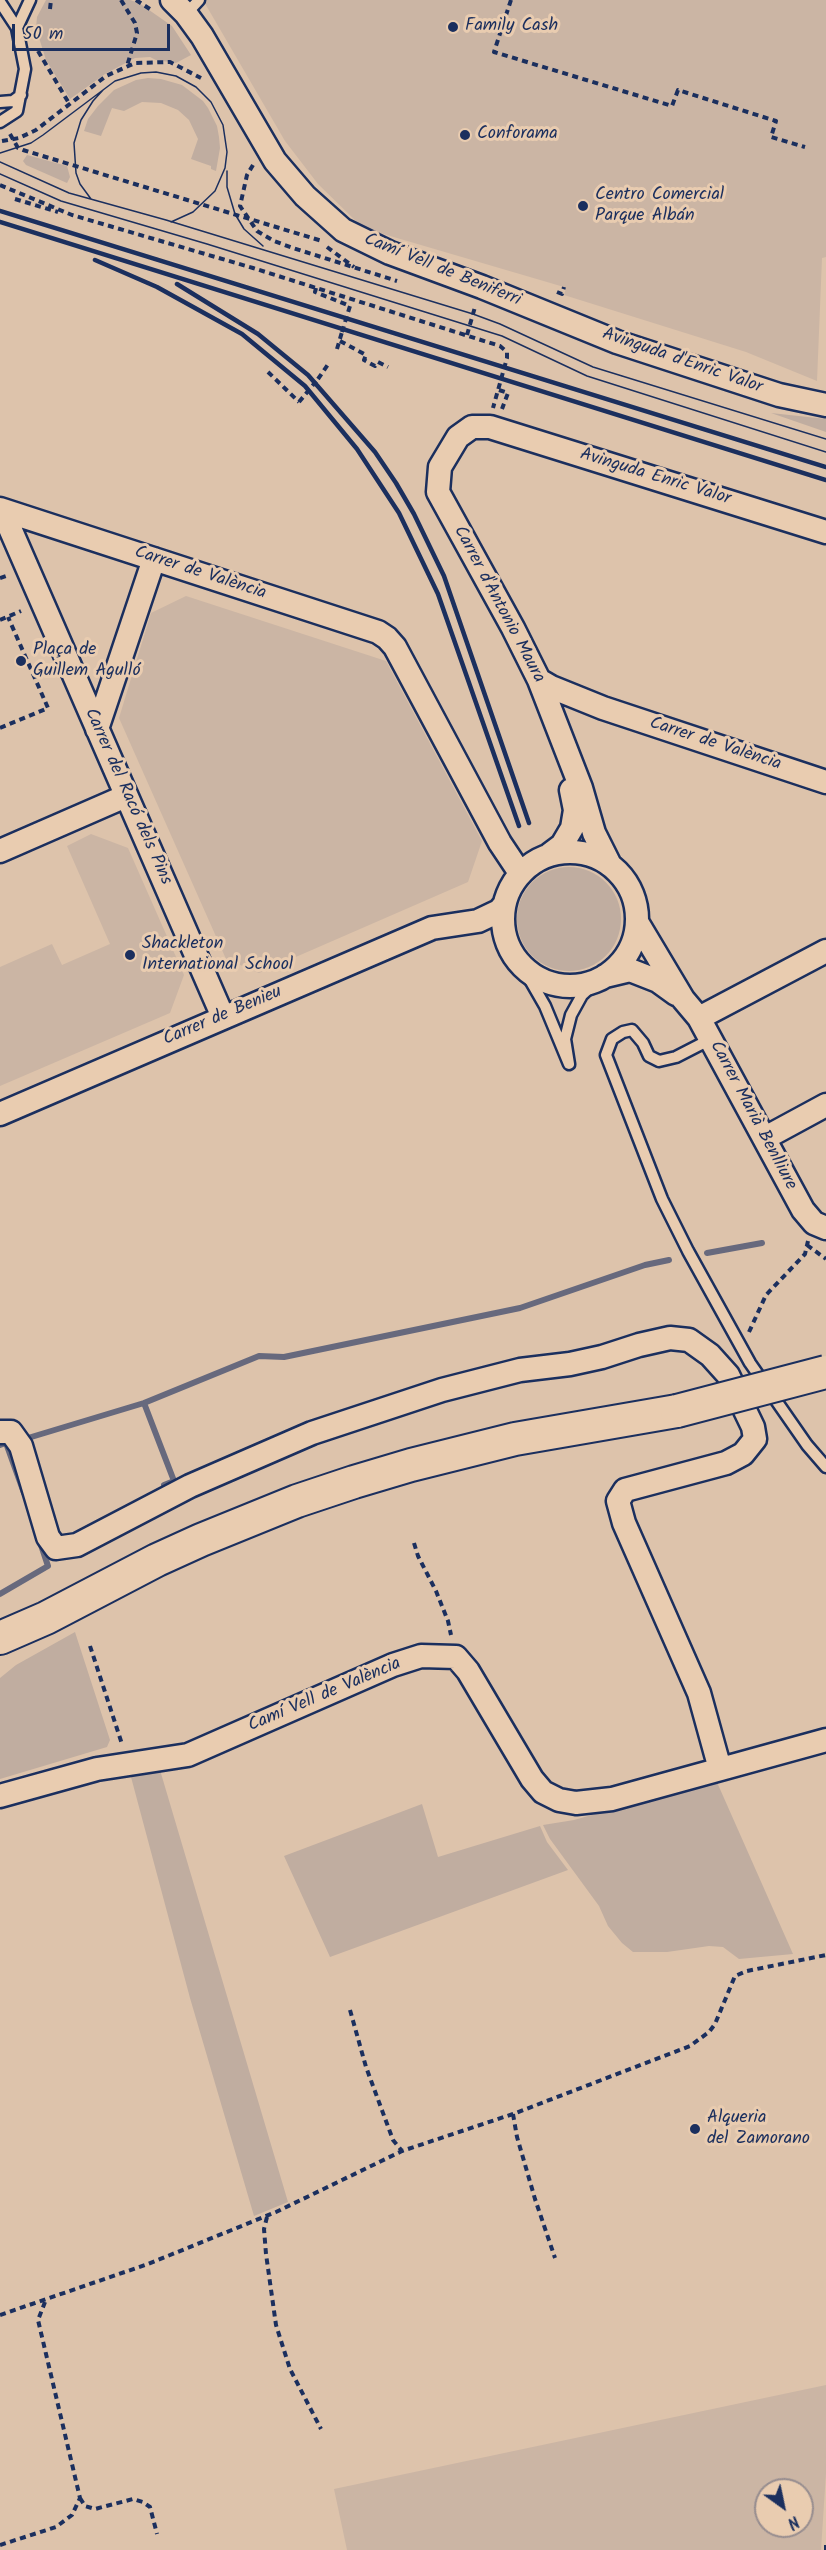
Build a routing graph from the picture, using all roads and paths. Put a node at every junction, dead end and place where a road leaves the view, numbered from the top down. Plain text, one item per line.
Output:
1 (30, 0) edge
2 (51, 0) edge
3 (121, 0) edge
4 (511, 0) edge
5 (0, 2) edge
6 (185, 3) edge
7 (50, 9) dead end
8 (17, 28) junction
9 (36, 41) dead end
10 (127, 66) junction
11 (209, 84) dead end
12 (21, 95) junction
13 (0, 102) edge
14 (70, 105) junction
15 (3, 125) edge
16 (13, 140) junction
17 (1, 141) edge
18 (1, 147) edge
19 (805, 147) dead end
20 (0, 185) edge
21 (15, 199) dead end
22 (65, 213) junction
23 (338, 247) dead end
24 (564, 287) dead end
25 (316, 288) junction
26 (562, 294) dead end
27 (471, 301) dead end
28 (542, 311) joint
29 (467, 335) junction
30 (340, 341) junction
31 (336, 349) dead end
32 (329, 363) dead end
33 (388, 367) dead end
34 (268, 372) dead end
35 (826, 405) edge
36 (492, 419) junction
37 (1, 510) edge
38 (826, 532) edge
39 (154, 559) junction
40 (6, 576) dead end
41 (0, 578) edge
42 (21, 611) dead end
43 (8, 617) junction
44 (0, 620) edge
45 (538, 680) junction
46 (603, 708) junction
47 (554, 720) junction
48 (0, 728) edge
49 (97, 729) junction
50 (826, 782) edge
51 (126, 796) junction
52 (0, 851) edge
53 (550, 854) junction
54 (610, 865) junction
55 (520, 873) junction
56 (504, 905) junction
57 (637, 922) junction
58 (448, 926) junction
59 (826, 951) edge
60 (516, 958) junction
61 (601, 978) junction
62 (683, 999) junction
63 (223, 1017) junction
64 (699, 1018) junction
65 (711, 1039) junction
66 (826, 1105) edge
67 (0, 1114) edge
68 (765, 1138) junction
69 (820, 1225) edge
70 (807, 1245) junction
71 (826, 1259) edge
72 (741, 1348) junction
73 (826, 1372) edge
74 (0, 1432) edge
75 (826, 1467) edge
76 (414, 1543) dead end
77 (46, 1618) junction
78 (0, 1638) edge
79 (90, 1646) dead end
80 (0, 1651) edge
81 (456, 1657) junction
82 (826, 1740) edge
83 (129, 1764) junction
84 (720, 1768) junction
85 (0, 1796) edge
86 (826, 1955) edge
87 (350, 2010) dead end
88 (513, 2114) junction
89 (402, 2151) junction
90 (267, 2216) junction
91 (555, 2258) dead end
92 (45, 2301) junction
93 (0, 2314) edge
94 (321, 2429) dead end
95 (80, 2498) junction
96 (156, 2534) dead end
97 (0, 2545) edge
98 (826, 2545) edge
99 (826, 2550) edge

1 - 8 lane
2 - 7 path
3 - 10 path
4 - 19 path
5 - 8 lane
6 - 28 street, Camí Vell de Beniferri
8 - 12 lane
9 - 14 path
10 - 11 path
10 - 14 path
12 - 13 lane
12 - 15 lane
14 - 16 path
15 - 16 path
16 - 17 path
16 - 23 path
17 - 18 path
20 - 22 path
21 - 22 path
22 - 25 path
24 - 26 path
25 - 29 path
25 - 30 path, bridge
27 - 29 path
28 - 35 street, Avinguda d'Enric Valor
29 - 36 path
30 - 31 path
30 - 33 path
32 - 34 path, bridge
36 - 38 street, Avinguda Enric Valor
36 - 45 street, Carrer d'Antonio Maura
37 - 39 street, Carrer de València
37 - 49 street, Carrer del Racó dels Pins
39 - 49 street
39 - 55 street, Carrer de València
40 - 41 path
42 - 43 path
43 - 44 path
43 - 48 path
45 - 46 street, Carrer de València
45 - 47 street, Carrer d'Antonio Maura
46 - 47 street, Carrer de València
46 - 50 street, Carrer de València
47 - 53 street, Carrer d'Antonio Maura
47 - 54 street, Carrer d'Antonio Maura
49 - 51 street, Carrer del Racó dels Pins
51 - 52 street
51 - 63 street, Carrer del Racó dels Pins
53 - 54 street
53 - 55 street
54 - 57 street
55 - 56 street
56 - 58 street, Carrer de Benieu
56 - 60 street
57 - 61 street
57 - 62 street, Carrer Marià Benlliure
58 - 60 street, Carrer de Benieu
58 - 63 street, Carrer de Benieu
59 - 64 street
60 - 61 street
60 - 61 lane
61 - 62 street, Carrer Marià Benlliure
62 - 64 street, Carrer Marià Benlliure
63 - 67 street, Carrer de Benieu
64 - 65 street, Carrer Marià Benlliure
65 - 68 street, Carrer Marià Benlliure
65 - 72 lane
66 - 68 street
68 - 69 street, Carrer Marià Benlliure
69 - 70 path
70 - 71 path
70 - 72 path
72 - 75 lane
73 - 77 street, bridge
74 - 84 street
76 - 81 path
77 - 78 street
77 - 80 street
79 - 83 path
81 - 83 street, Camí Vell de València
81 - 84 street
82 - 84 street
83 - 85 street, Camí Vell de València
86 - 88 path
87 - 89 path
88 - 89 path
88 - 91 path
89 - 90 path
90 - 92 path
90 - 94 path
92 - 93 path
92 - 95 path
95 - 96 path
95 - 97 path
98 - 99 path

